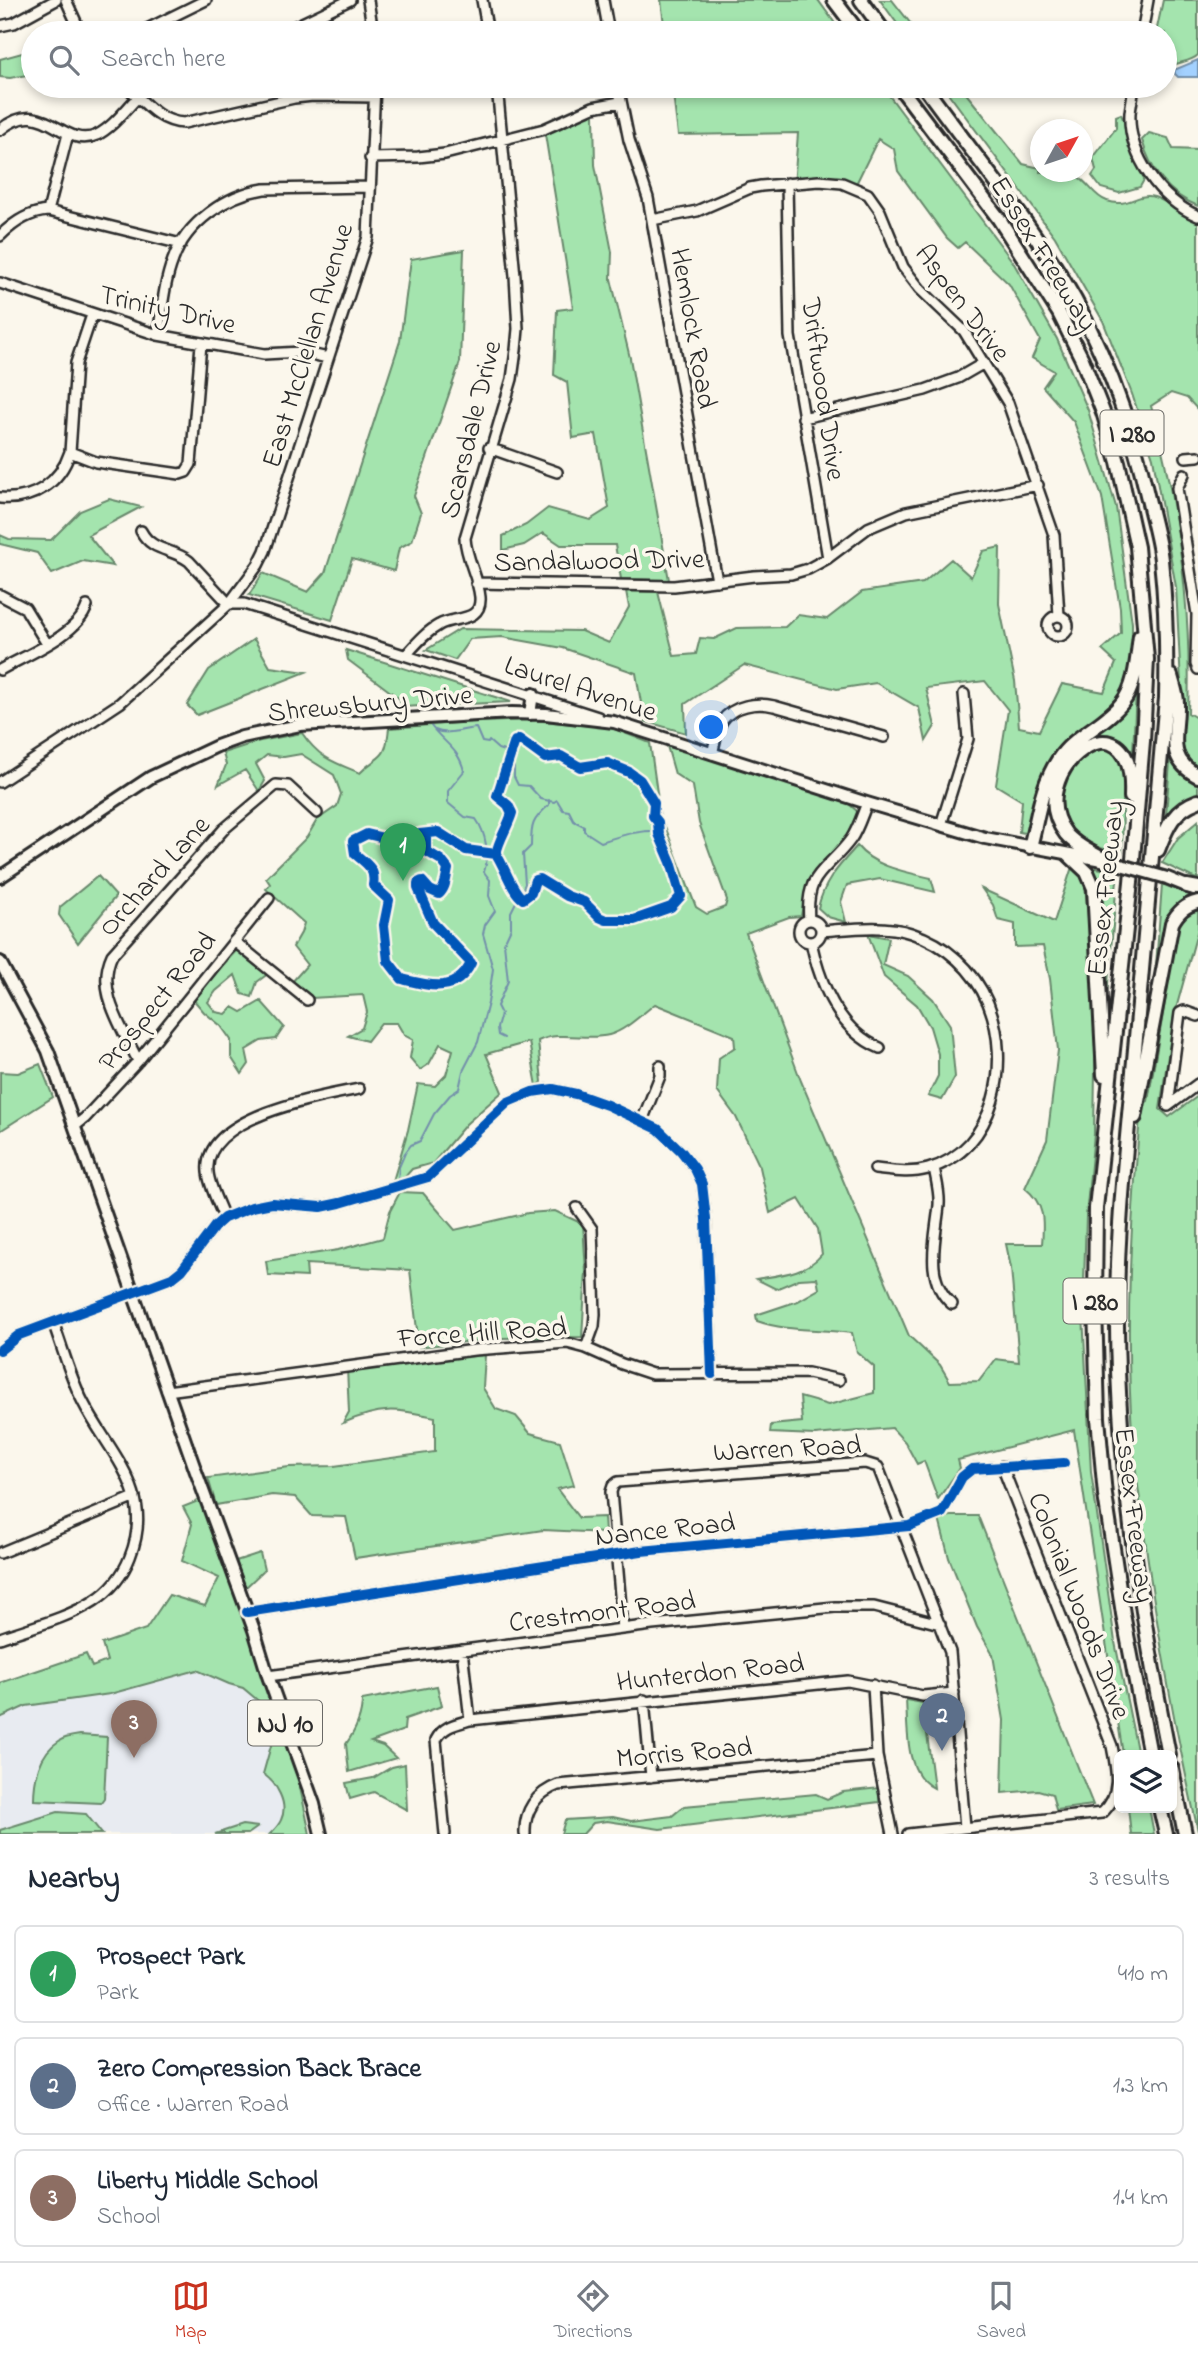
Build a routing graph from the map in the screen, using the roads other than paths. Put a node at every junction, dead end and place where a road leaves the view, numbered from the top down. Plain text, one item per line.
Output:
1 (56, 0) edge
2 (65, 0) edge
3 (206, 0) edge
4 (349, 0) edge
5 (368, 0) edge
6 (482, 0) edge
7 (603, 0) edge
8 (834, 0) edge
9 (861, 0) edge
10 (1148, 0) edge
11 (75, 21) edge
12 (163, 21) edge
13 (306, 21) edge
14 (371, 21) edge
15 (486, 21) edge
16 (607, 21) edge
17 (850, 21) edge
18 (876, 21) edge
19 (1144, 21) edge
20 (0, 26) edge
21 (137, 98) edge
22 (139, 98) edge
23 (294, 98) edge
24 (374, 98) edge
25 (498, 98) edge
26 (620, 98) edge
27 (908, 98) edge
28 (933, 98) edge
29 (1132, 98) edge
30 (620, 102) junction
31 (0, 130) edge
32 (68, 134) junction
33 (503, 137) junction
34 (370, 159) junction
35 (787, 183) junction
36 (370, 187) junction
37 (48, 211) junction
38 (1198, 216) edge
39 (652, 220) junction
40 (0, 236) edge
41 (181, 244) junction
42 (0, 283) edge
43 (92, 315) junction
44 (158, 335) junction
45 (201, 344) junction
46 (328, 358) junction
47 (984, 363) junction
48 (803, 418) junction
49 (489, 448) junction
50 (71, 452) junction
51 (1198, 456) edge
52 (1186, 457) dead end
53 (557, 472) dead end
54 (1184, 474) dead end
55 (1038, 485) junction
56 (0, 498) edge
57 (141, 531) dead end
58 (828, 558) junction
59 (717, 581) junction
60 (476, 583) junction
61 (0, 595) edge
62 (229, 604) junction
63 (87, 606) dead end
64 (1144, 608) junction
65 (1059, 617) dead end
66 (47, 643) junction
67 (406, 655) junction
68 (1167, 655) junction
69 (1198, 669) edge
70 (0, 670) edge
71 (533, 694) junction
72 (964, 694) dead end
73 (530, 714) junction
74 (614, 722) junction
75 (884, 737) dead end
76 (712, 754) junction
77 (1198, 776) edge
78 (0, 782) edge
79 (1198, 802) edge
80 (867, 803) junction
81 (317, 813) dead end
82 (941, 825) junction
83 (1030, 847) junction
84 (1069, 855) junction
85 (1110, 862) junction
86 (0, 877) edge
87 (1194, 888) edge
88 (269, 898) dead end
89 (1149, 898) junction
90 (1198, 902) edge
91 (1128, 912) junction
92 (809, 920) junction
93 (821, 931) junction
94 (234, 941) junction
95 (811, 942) junction
96 (0, 962) edge
97 (307, 1000) dead end
98 (1198, 1016) edge
99 (880, 1048) dead end
100 (138, 1061) junction
101 (660, 1066) dead end
102 (1198, 1084) edge
103 (359, 1089) dead end
104 (1106, 1117) junction
105 (642, 1121) junction
106 (75, 1126) junction
107 (1126, 1147) junction
108 (934, 1167) junction
109 (875, 1169) dead end
110 (578, 1208) dead end
111 (223, 1218) junction
112 (133, 1294) junction
113 (951, 1304) dead end
114 (53, 1322) junction
115 (586, 1348) junction
116 (0, 1350) edge
117 (712, 1374) junction
118 (839, 1380) dead end
119 (167, 1391) junction
120 (1064, 1463) dead end
121 (1002, 1466) junction
122 (135, 1497) junction
123 (902, 1527) junction
124 (0, 1553) edge
125 (615, 1555) junction
126 (247, 1612) junction
127 (940, 1625) junction
128 (624, 1629) junction
129 (0, 1639) edge
130 (462, 1650) junction
131 (268, 1676) junction
132 (873, 1685) junction
133 (954, 1693) junction
134 (644, 1700) junction
135 (470, 1720) junction
136 (1149, 1750) edge
137 (1168, 1750) edge
138 (877, 1756) junction
139 (651, 1777) junction
140 (1177, 1794) edge
141 (1161, 1813) edge
142 (965, 1827) junction
143 (321, 1834) edge
144 (445, 1834) edge
145 (525, 1834) edge
146 (893, 1834) edge
147 (908, 1834) edge
148 (1166, 1834) edge
149 (1185, 1834) edge

1 - 20 street
2 - 11 street
3 - 12 street
4 - 13 street
5 - 14 street
6 - 15 street
7 - 16 street
8 - 17 highway
9 - 18 highway
10 - 19 street
21 - 32 street
22 - 23 street
24 - 34 street, East McClellan Avenue
25 - 33 street, Scarsdale Drive
26 - 30 street, Hemlock Road
27 - 64 highway, Essex Freeway / I 280
28 - 68 highway, Essex Freeway / I 280
29 - 38 street
30 - 33 street
30 - 39 street, Hemlock Road
31 - 32 street
32 - 37 street
33 - 34 street
33 - 49 street, Scarsdale Drive
34 - 36 street, East McClellan Avenue
35 - 39 street, Aspen Drive
35 - 47 street, Aspen Drive
35 - 48 street, Driftwood Drive
36 - 41 street
36 - 46 street, East McClellan Avenue
37 - 40 street
37 - 41 street
39 - 59 street, Hemlock Road
41 - 44 street
42 - 43 street, Trinity Drive
43 - 44 street, Trinity Drive
43 - 50 street
44 - 45 street, Trinity Drive
45 - 46 street, Trinity Drive
45 - 50 street
46 - 62 street, East McClellan Avenue
47 - 48 street
47 - 55 street, Aspen Drive
48 - 58 street, Driftwood Drive
49 - 53 street
49 - 60 street, Scarsdale Drive
50 - 56 street
51 - 52 street
54 - 69 street
55 - 58 street, Sandalwood Drive
55 - 65 street, Aspen Drive
57 - 62 street
58 - 59 street, Sandalwood Drive
59 - 60 street, Sandalwood Drive
60 - 67 street, Scarsdale Drive
61 - 66 street
62 - 67 street, Laurel Avenue
62 - 78 street
63 - 66 street
64 - 83 highway
64 - 91 highway, Essex Freeway / I 280
66 - 70 street
67 - 71 street, Laurel Avenue
68 - 77 highway
68 - 89 highway, Essex Freeway / I 280
71 - 73 main road
71 - 74 street, Laurel Avenue
72 - 82 street
73 - 74 main road, Shrewsbury Drive
73 - 86 main road, Shrewsbury Drive
74 - 76 main road, Laurel Avenue
75 - 76 street
76 - 80 main road, Laurel Avenue
79 - 89 highway
80 - 82 main road, Laurel Avenue
80 - 92 street
81 - 100 street, Orchard Lane
82 - 83 main road, Laurel Avenue
83 - 84 main road, Laurel Avenue
84 - 85 main road, Laurel Avenue
84 - 104 highway
85 - 87 main road, Laurel Avenue, bridge
85 - 91 highway
88 - 94 street, Prospect Road
89 - 107 highway, Essex Freeway / I 280
90 - 107 highway
91 - 104 highway, Essex Freeway / I 280
92 - 93 street
92 - 95 street
93 - 95 street
93 - 108 street
94 - 97 street
94 - 100 street, Prospect Road
95 - 99 street
96 - 106 main road, NJ 10
98 - 102 street
100 - 106 street, Prospect Road
101 - 105 street
103 - 111 street
104 - 136 highway, Essex Freeway / I 280
105 - 111 street
105 - 117 street
106 - 112 main road, NJ 10
107 - 137 highway, Essex Freeway / I 280
108 - 109 street
108 - 113 street
110 - 115 street
111 - 112 street
112 - 114 street
112 - 119 main road, NJ 10
114 - 116 street
114 - 122 street
115 - 117 street, Force Hill Road
115 - 119 street, Force Hill Road
117 - 118 street, Force Hill Road
119 - 126 main road, NJ 10
120 - 121 street, Nance Road
121 - 123 street, Nance Road
121 - 142 street, Colonial Woods Drive
122 - 124 street
122 - 129 street
123 - 125 street, Nance Road
123 - 125 street, Warren Road
123 - 127 street, Warren Road
125 - 126 street, Nance Road
125 - 128 street
126 - 131 main road, NJ 10
127 - 128 street, Crestmont Road
127 - 133 street, Warren Road
128 - 130 street, Crestmont Road
130 - 131 street, Crestmont Road
130 - 135 street
131 - 143 main road, NJ 10
132 - 133 street, Hunterdon Road
132 - 134 street, Hunterdon Road
132 - 138 street
133 - 142 street, Warren Road
134 - 135 street, Hunterdon Road
134 - 139 street
135 - 144 street, Hunterdon Road
138 - 139 street, Morris Road
138 - 146 street
139 - 145 street, Morris Road
140 - 149 highway
141 - 148 highway
142 - 147 street, Colonial Woods Drive

